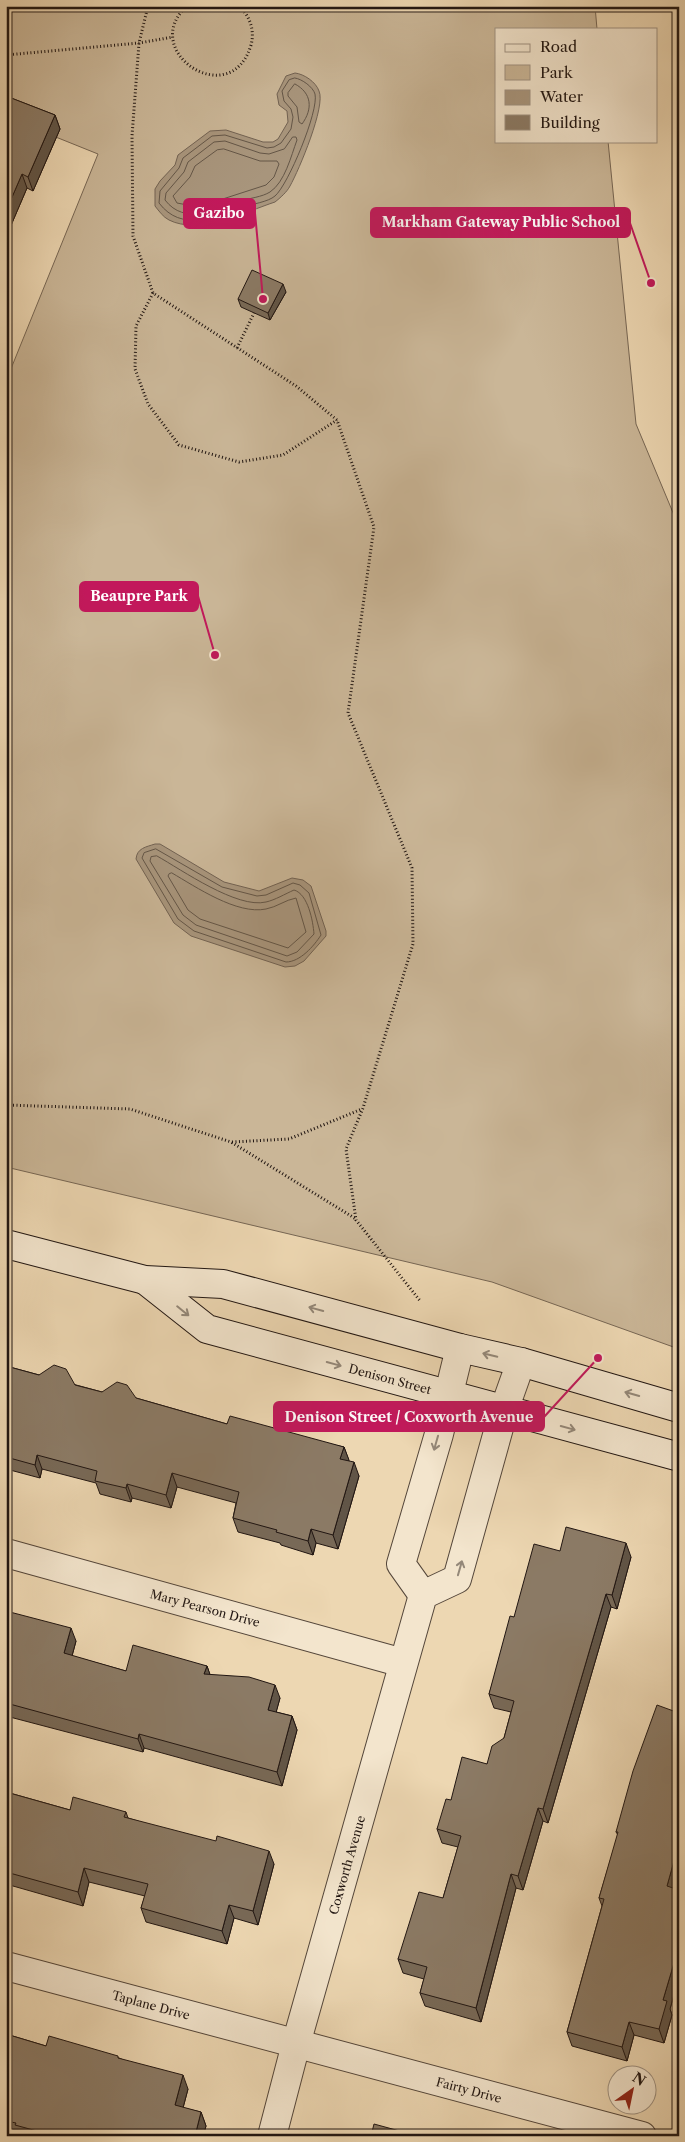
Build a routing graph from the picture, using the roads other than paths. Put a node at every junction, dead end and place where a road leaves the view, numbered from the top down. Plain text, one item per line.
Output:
1 (6, 1244) edge
2 (145, 1280) junction
3 (460, 1348) junction
4 (521, 1362) junction
5 (448, 1395) junction
6 (679, 1408) edge
7 (504, 1410) junction
8 (679, 1455) edge
9 (6, 1554) edge
10 (423, 1596) junction
11 (403, 1663) junction
12 (6, 1966) edge
13 (296, 2044) junction
14 (272, 2136) edge
15 (642, 2136) edge

1 - 2 street, Denison Street
3 -> 2 street, Denison Street
2 -> 5 street, Denison Street
4 -> 3 street, Denison Street
3 - 5 street
6 -> 4 street, Denison Street
4 - 7 street
5 - 7 street, Denison Street
5 -> 10 street
7 -> 8 street, Denison Street
10 -> 7 street
9 - 11 street, Mary Pearson Drive
10 - 11 street, Coxworth Avenue
11 - 13 street, Coxworth Avenue
12 - 13 street, Taplane Drive
13 - 14 street, Coxworth Avenue
13 - 15 street, Fairty Drive

